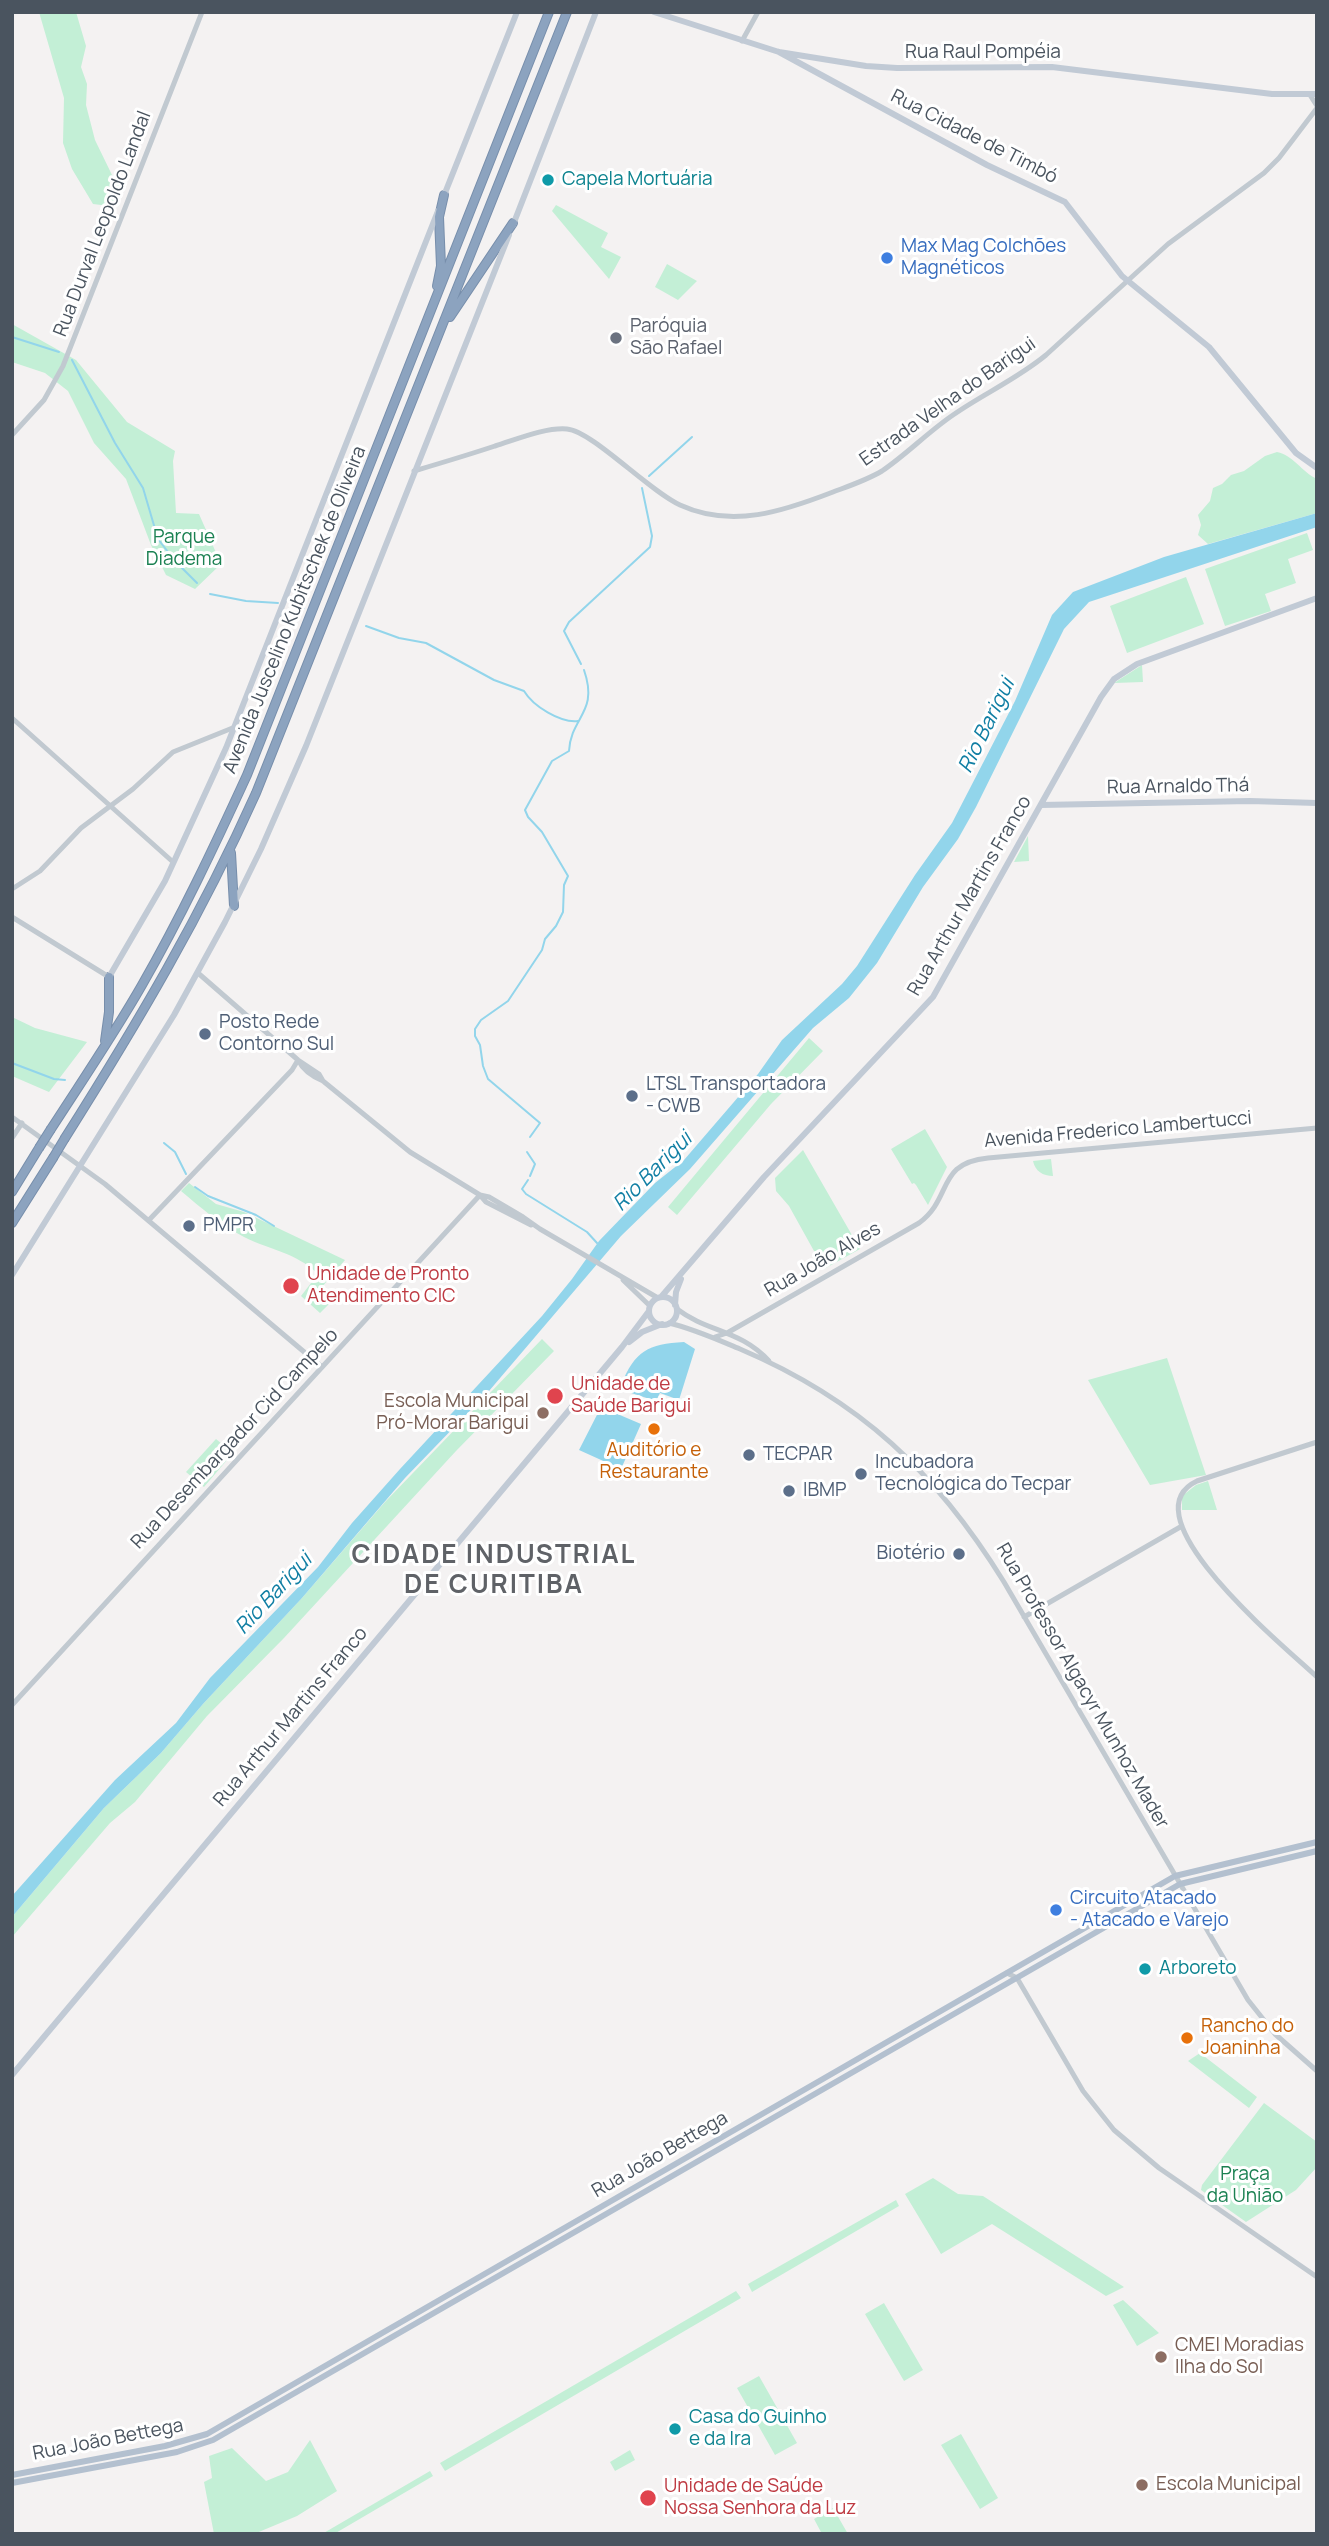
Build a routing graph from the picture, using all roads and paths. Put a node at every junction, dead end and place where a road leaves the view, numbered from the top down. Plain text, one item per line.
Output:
1 (202, 12) edge
2 (517, 12) edge
3 (549, 12) edge
4 (566, 12) edge
5 (596, 12) edge
6 (654, 12) edge
7 (758, 12) edge
8 (743, 41) junction
9 (779, 52) junction
10 (811, 59) junction
11 (803, 66) junction
12 (821, 75) junction
13 (1313, 95) edge
14 (1317, 107) edge
15 (444, 195) junction
16 (513, 223) junction
17 (1128, 281) junction
18 (432, 311) junction
19 (439, 334) junction
20 (12, 435) edge
21 (1317, 468) edge
22 (414, 471) junction
23 (1317, 598) edge
24 (12, 719) edge
25 (235, 727) junction
26 (1317, 803) edge
27 (1041, 805) junction
28 (110, 806) junction
29 (231, 849) junction
30 (173, 862) junction
31 (12, 888) edge
32 (234, 905) junction
33 (12, 917) edge
34 (198, 973) junction
35 (109, 977) junction
36 (104, 1047) junction
37 (299, 1060) junction
38 (12, 1117) edge
39 (22, 1123) junction
40 (1317, 1128) edge
41 (12, 1138) edge
42 (81, 1166) junction
43 (12, 1192) edge
44 (480, 1195) junction
45 (940, 1196) joint
46 (149, 1220) junction
47 (12, 1223) edge
48 (616, 1273) junction
49 (683, 1274) junction
50 (12, 1275) edge
51 (660, 1297) junction
52 (676, 1307) junction
53 (650, 1308) junction
54 (665, 1324) junction
55 (727, 1332) junction
56 (711, 1337) junction
57 (622, 1347) junction
58 (771, 1363) junction
59 (323, 1367) junction
60 (1317, 1442) edge
61 (1182, 1526) junction
62 (1024, 1617) junction
63 (1317, 1677) edge
64 (12, 1706) edge
65 (1317, 1842) edge
66 (1317, 1851) edge
67 (1175, 1876) junction
68 (1180, 1884) junction
69 (1007, 1973) junction
70 (1017, 1978) junction
71 (853, 2062) junction
72 (843, 2067) junction
73 (858, 2069) junction
74 (1317, 2071) edge
75 (12, 2075) edge
76 (848, 2075) junction
77 (536, 2244) junction
78 (540, 2252) junction
79 (1317, 2277) edge
80 (12, 2475) edge
81 (12, 2483) edge

1 - 20 street, Rua Durval Leopoldo Landal
2 - 15 main road
3 - 18 highway, Avenida Juscelino Kubitschek de Oliveira
4 - 19 highway
5 - 16 main road
6 - 8 main road, Rua Raul Pompéia
7 - 8 street
8 - 9 main road, Rua Raul Pompéia
9 - 10 main road, Rua Raul Pompéia
9 - 11 main road, Rua Cidade de Timbó
10 - 11 main road
10 - 12 main road
10 - 13 main road, Rua Raul Pompéia
11 - 12 main road, Rua Cidade de Timbó
12 - 17 main road, Rua Cidade de Timbó
13 - 14 street
14 - 17 street, Estrada Velha do Barigui
15 - 18 highway
15 - 25 main road
16 - 19 highway
16 - 22 main road
17 - 21 main road, Rua Cidade de Timbó
17 - 22 street, Estrada Velha do Barigui
18 - 36 highway, Avenida Juscelino Kubitschek de Oliveira
19 - 29 highway
22 - 32 main road
23 - 27 main road, Rua Arthur Martins Franco
24 - 28 street
25 - 28 street
25 - 30 main road
26 - 27 main road, Rua Arnaldo Thá
27 - 49 main road, Rua Arthur Martins Franco
28 - 30 street
28 - 31 street
29 - 32 highway
29 - 47 highway, bridge
30 - 35 main road
32 - 34 main road
33 - 35 street
34 - 37 street
34 - 42 main road
35 - 36 highway
36 - 43 highway, Avenida Juscelino Kubitschek de Oliveira, bridge
37 - 44 street
37 - 46 street
38 - 39 street
39 - 41 street
39 - 42 street
40 - 45 street, Avenida Frederico Lambertucci
42 - 46 street
42 - 50 main road
44 - 48 street
44 - 59 street, Rua Desembargador Cid Campelo
45 - 55 street, Rua João Alves
46 - 59 street
48 - 51 street
48 - 53 street
49 - 51 main road, Rua Arthur Martins Franco
49 - 52 main road, Rua Arthur Martins Franco
51 - 52 main road
51 - 53 main road
52 - 54 main road
52 - 55 street, Rua Professor Algacyr Munhoz Mader
53 - 54 main road
53 - 57 main road, Rua Arthur Martins Franco
54 - 56 street, Rua Professor Algacyr Munhoz Mader
54 - 57 main road, Rua Arthur Martins Franco
55 - 56 street, Rua João Alves
55 - 58 street, Rua Professor Algacyr Munhoz Mader
56 - 58 street, Rua Professor Algacyr Munhoz Mader
57 - 75 main road, Rua Arthur Martins Franco
58 - 62 street, Rua Professor Algacyr Munhoz Mader
59 - 64 street, Rua Desembargador Cid Campelo
60 - 61 street
61 - 62 street
61 - 63 street
62 - 67 street, Rua Professor Algacyr Munhoz Mader
65 - 67 main road, Rua João Bettega
66 - 68 main road, Rua João Bettega
67 - 68 street, Rua Professor Algacyr Munhoz Mader
67 - 69 main road, Rua João Bettega
68 - 70 main road, Rua João Bettega
68 - 74 street, Rua Professor Algacyr Munhoz Mader
69 - 70 street
69 - 71 main road, Rua João Bettega
70 - 73 main road, Rua João Bettega
70 - 79 street
71 - 72 main road, Rua João Bettega
71 - 73 main road
72 - 76 main road
72 - 77 main road, Rua João Bettega
73 - 76 main road, Rua João Bettega
76 - 78 main road, Rua João Bettega
77 - 78 main road
77 - 80 main road, Rua João Bettega
78 - 81 main road, Rua João Bettega

